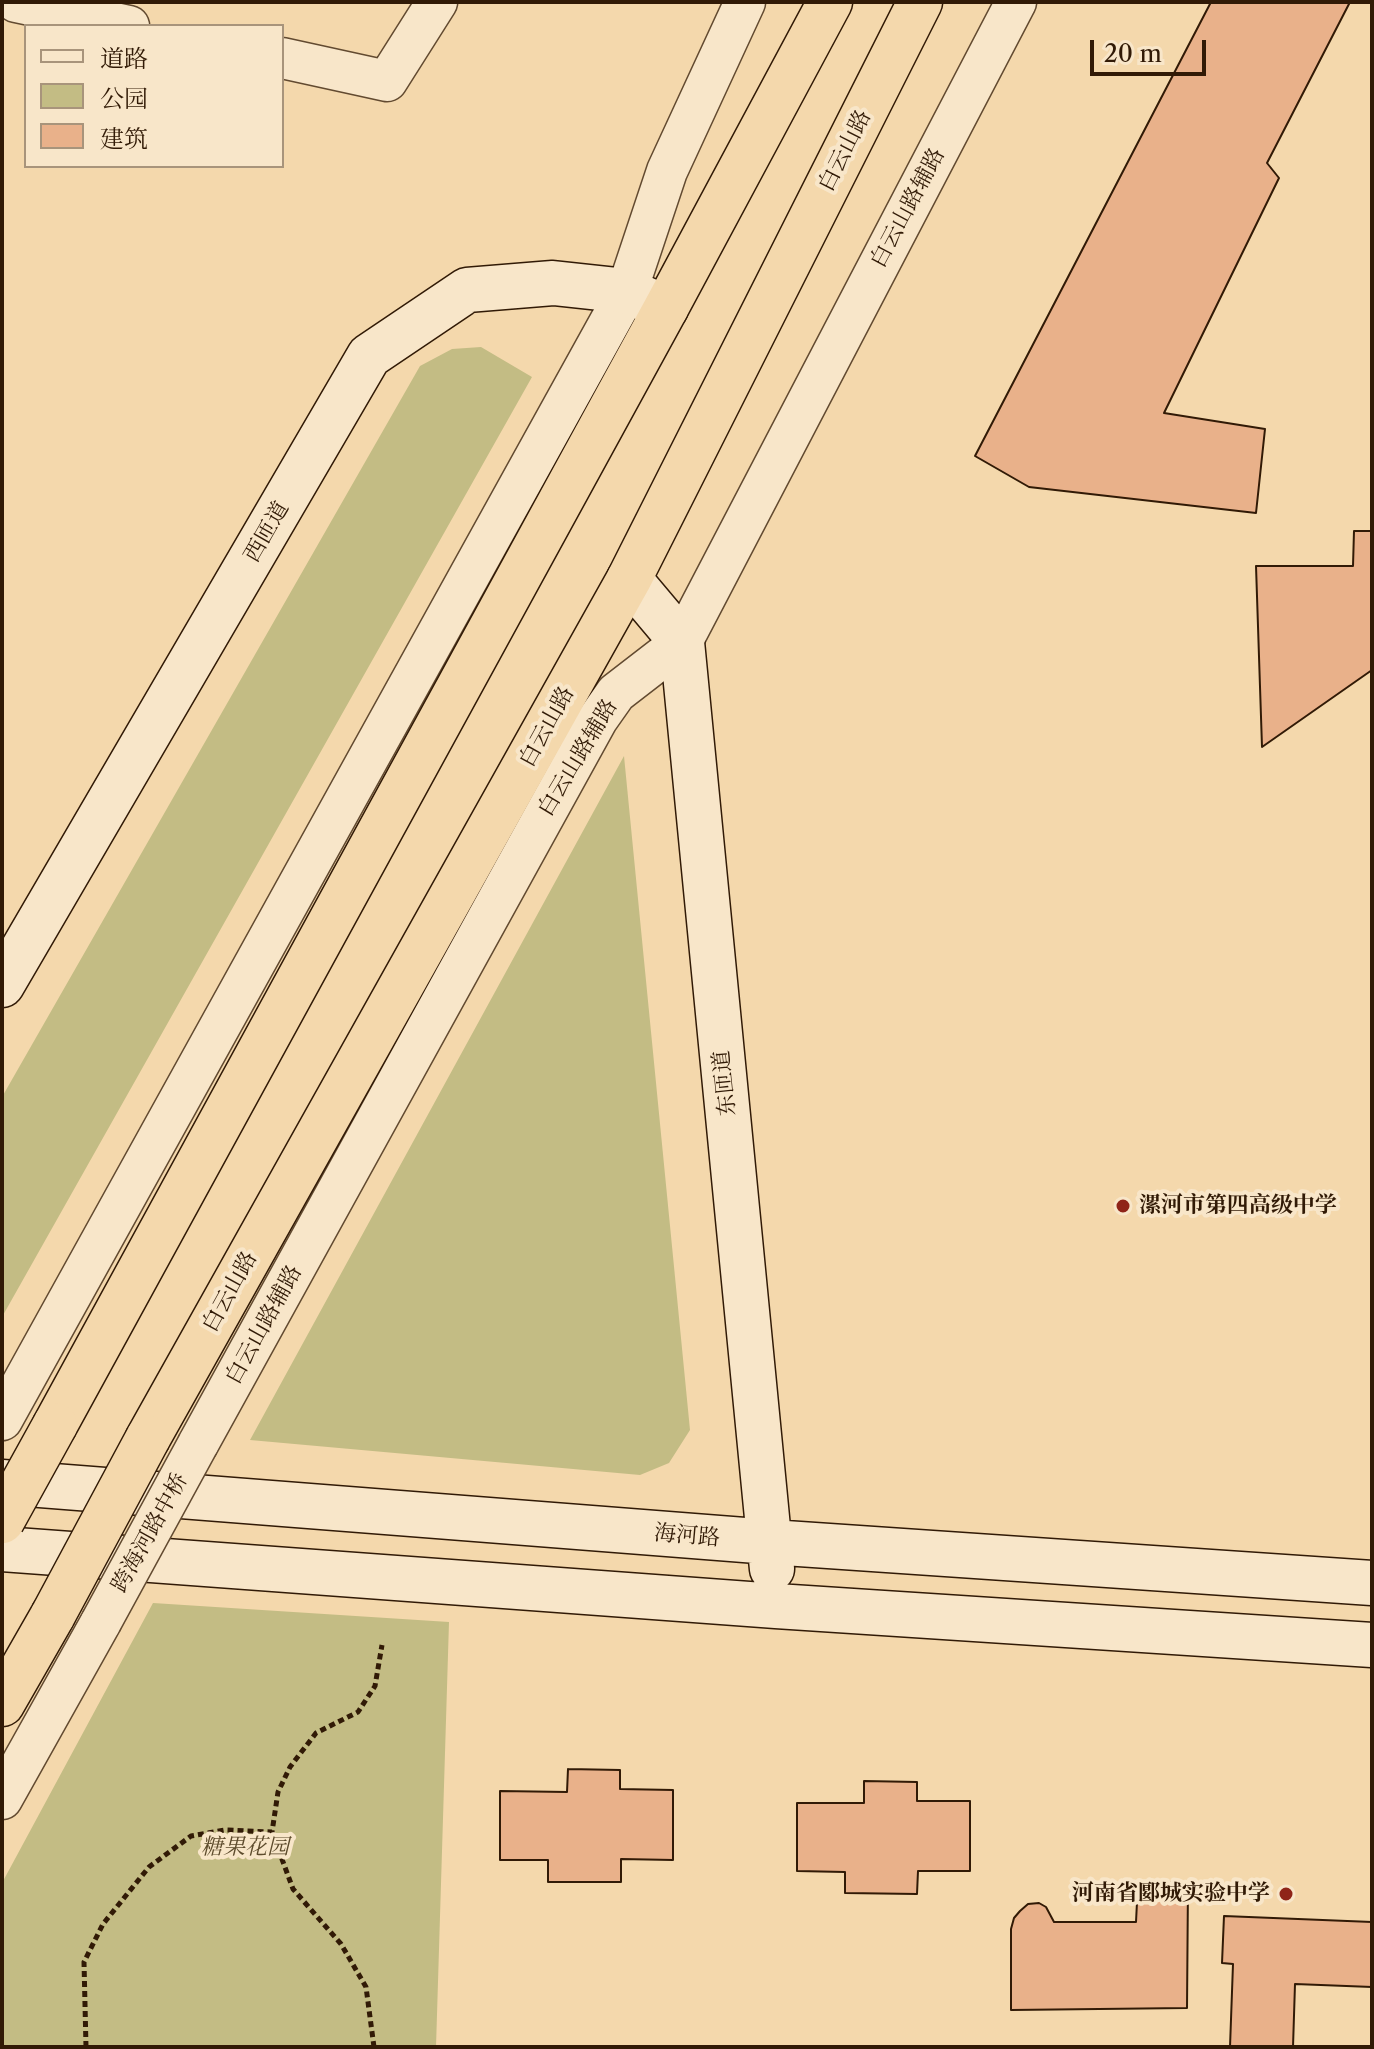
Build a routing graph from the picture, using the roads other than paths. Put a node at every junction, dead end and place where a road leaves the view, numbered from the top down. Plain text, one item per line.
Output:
1 (16, 2) edge
2 (437, 2) edge
3 (745, 2) edge
4 (830, 2) edge
5 (920, 2) edge
6 (1016, 2) edge
7 (120, 24) edge
8 (284, 58) edge
9 (627, 291) junction
10 (666, 308) junction
11 (629, 579) junction
12 (682, 642) junction
13 (2, 985) edge
14 (2, 1420) edge
15 (148, 1438) joint
16 (198, 1444) joint
17 (2, 1482) edge
18 (2, 1521) edge
19 (770, 1542) junction
20 (2, 1549) edge
21 (1372, 1583) edge
22 (776, 1606) junction
23 (1372, 1645) edge
24 (2, 1704) edge
25 (2, 1799) edge

1 - 7 street
2 - 8 street
3 - 9 street
4 - 10 highway
5 - 11 highway, 白云山路
6 - 12 street, 白云山路辅路
9 - 10 street, 西匝道
9 - 13 street, 西匝道
9 - 14 street
10 - 18 highway, bridge
11 - 12 street
11 - 15 highway, 白云山路
12 - 16 street, 白云山路辅路
12 - 19 street, 东匝道
15 - 24 highway, 跨海河路中桥, bridge
16 - 25 street, 跨海河路中桥, bridge
17 - 19 street, 海河路
19 - 21 street, 海河路
19 - 22 street, 东匝道
20 - 22 street
22 - 23 street

